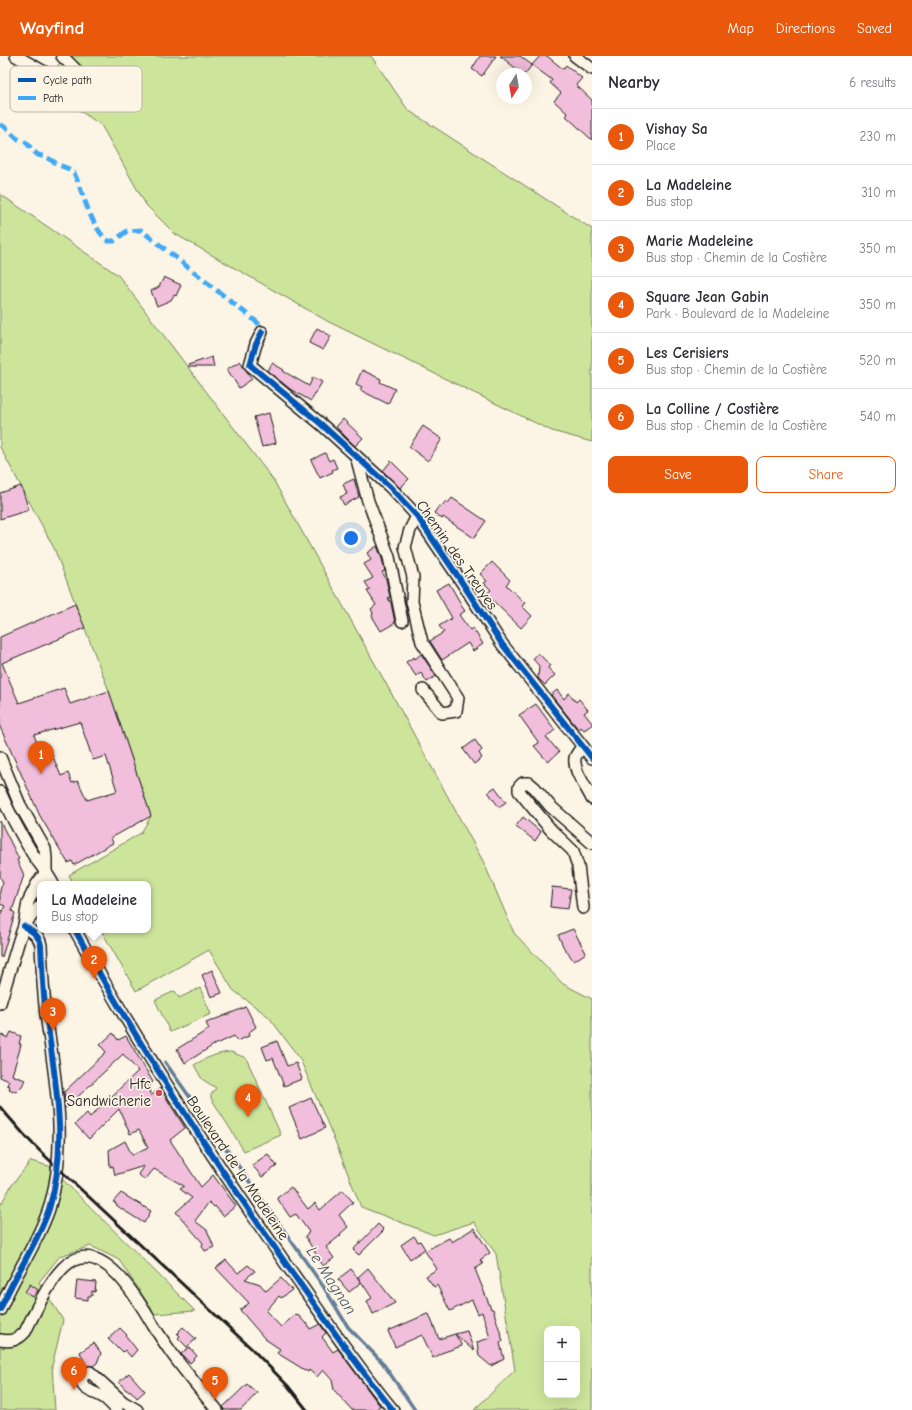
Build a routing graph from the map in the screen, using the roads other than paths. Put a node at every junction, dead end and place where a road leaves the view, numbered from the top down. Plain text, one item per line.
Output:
1 (16, 56) edge
2 (62, 56) edge
3 (578, 57) edge
4 (34, 66) edge
5 (72, 66) edge
6 (592, 69) edge
7 (262, 332) dead end
8 (356, 456) junction
9 (417, 516) junction
10 (402, 621) dead end
11 (423, 690) dead end
12 (582, 747) junction
13 (0, 757) edge
14 (592, 758) edge
15 (0, 792) edge
16 (592, 799) edge
17 (592, 843) edge
18 (46, 872) junction
19 (40, 881) edge
20 (51, 881) edge
21 (37, 885) edge
22 (584, 908) dead end
23 (37, 910) edge
24 (24, 926) junction
25 (76, 933) edge
26 (0, 1003) edge
27 (0, 1310) edge
28 (0, 1340) edge
29 (117, 1410) edge
30 (137, 1410) edge
31 (217, 1410) edge
32 (393, 1410) edge

1 - 4 street
2 - 5 street
3 - 6 street
7 - 8 street, Chemin des Treuyes
8 - 9 street, Chemin des Treuyes
8 - 10 street
9 - 11 street
9 - 12 street, Chemin des Treuyes
12 - 14 street, Chemin des Treuyes
12 - 16 street
13 - 18 street
15 - 18 street
17 - 22 street
18 - 19 street
18 - 20 street
21 - 24 street
23 - 24 street
24 - 26 street
24 - 27 street
25 - 32 street, Boulevard de la Madeleine
28 - 31 street
29 - 30 street

